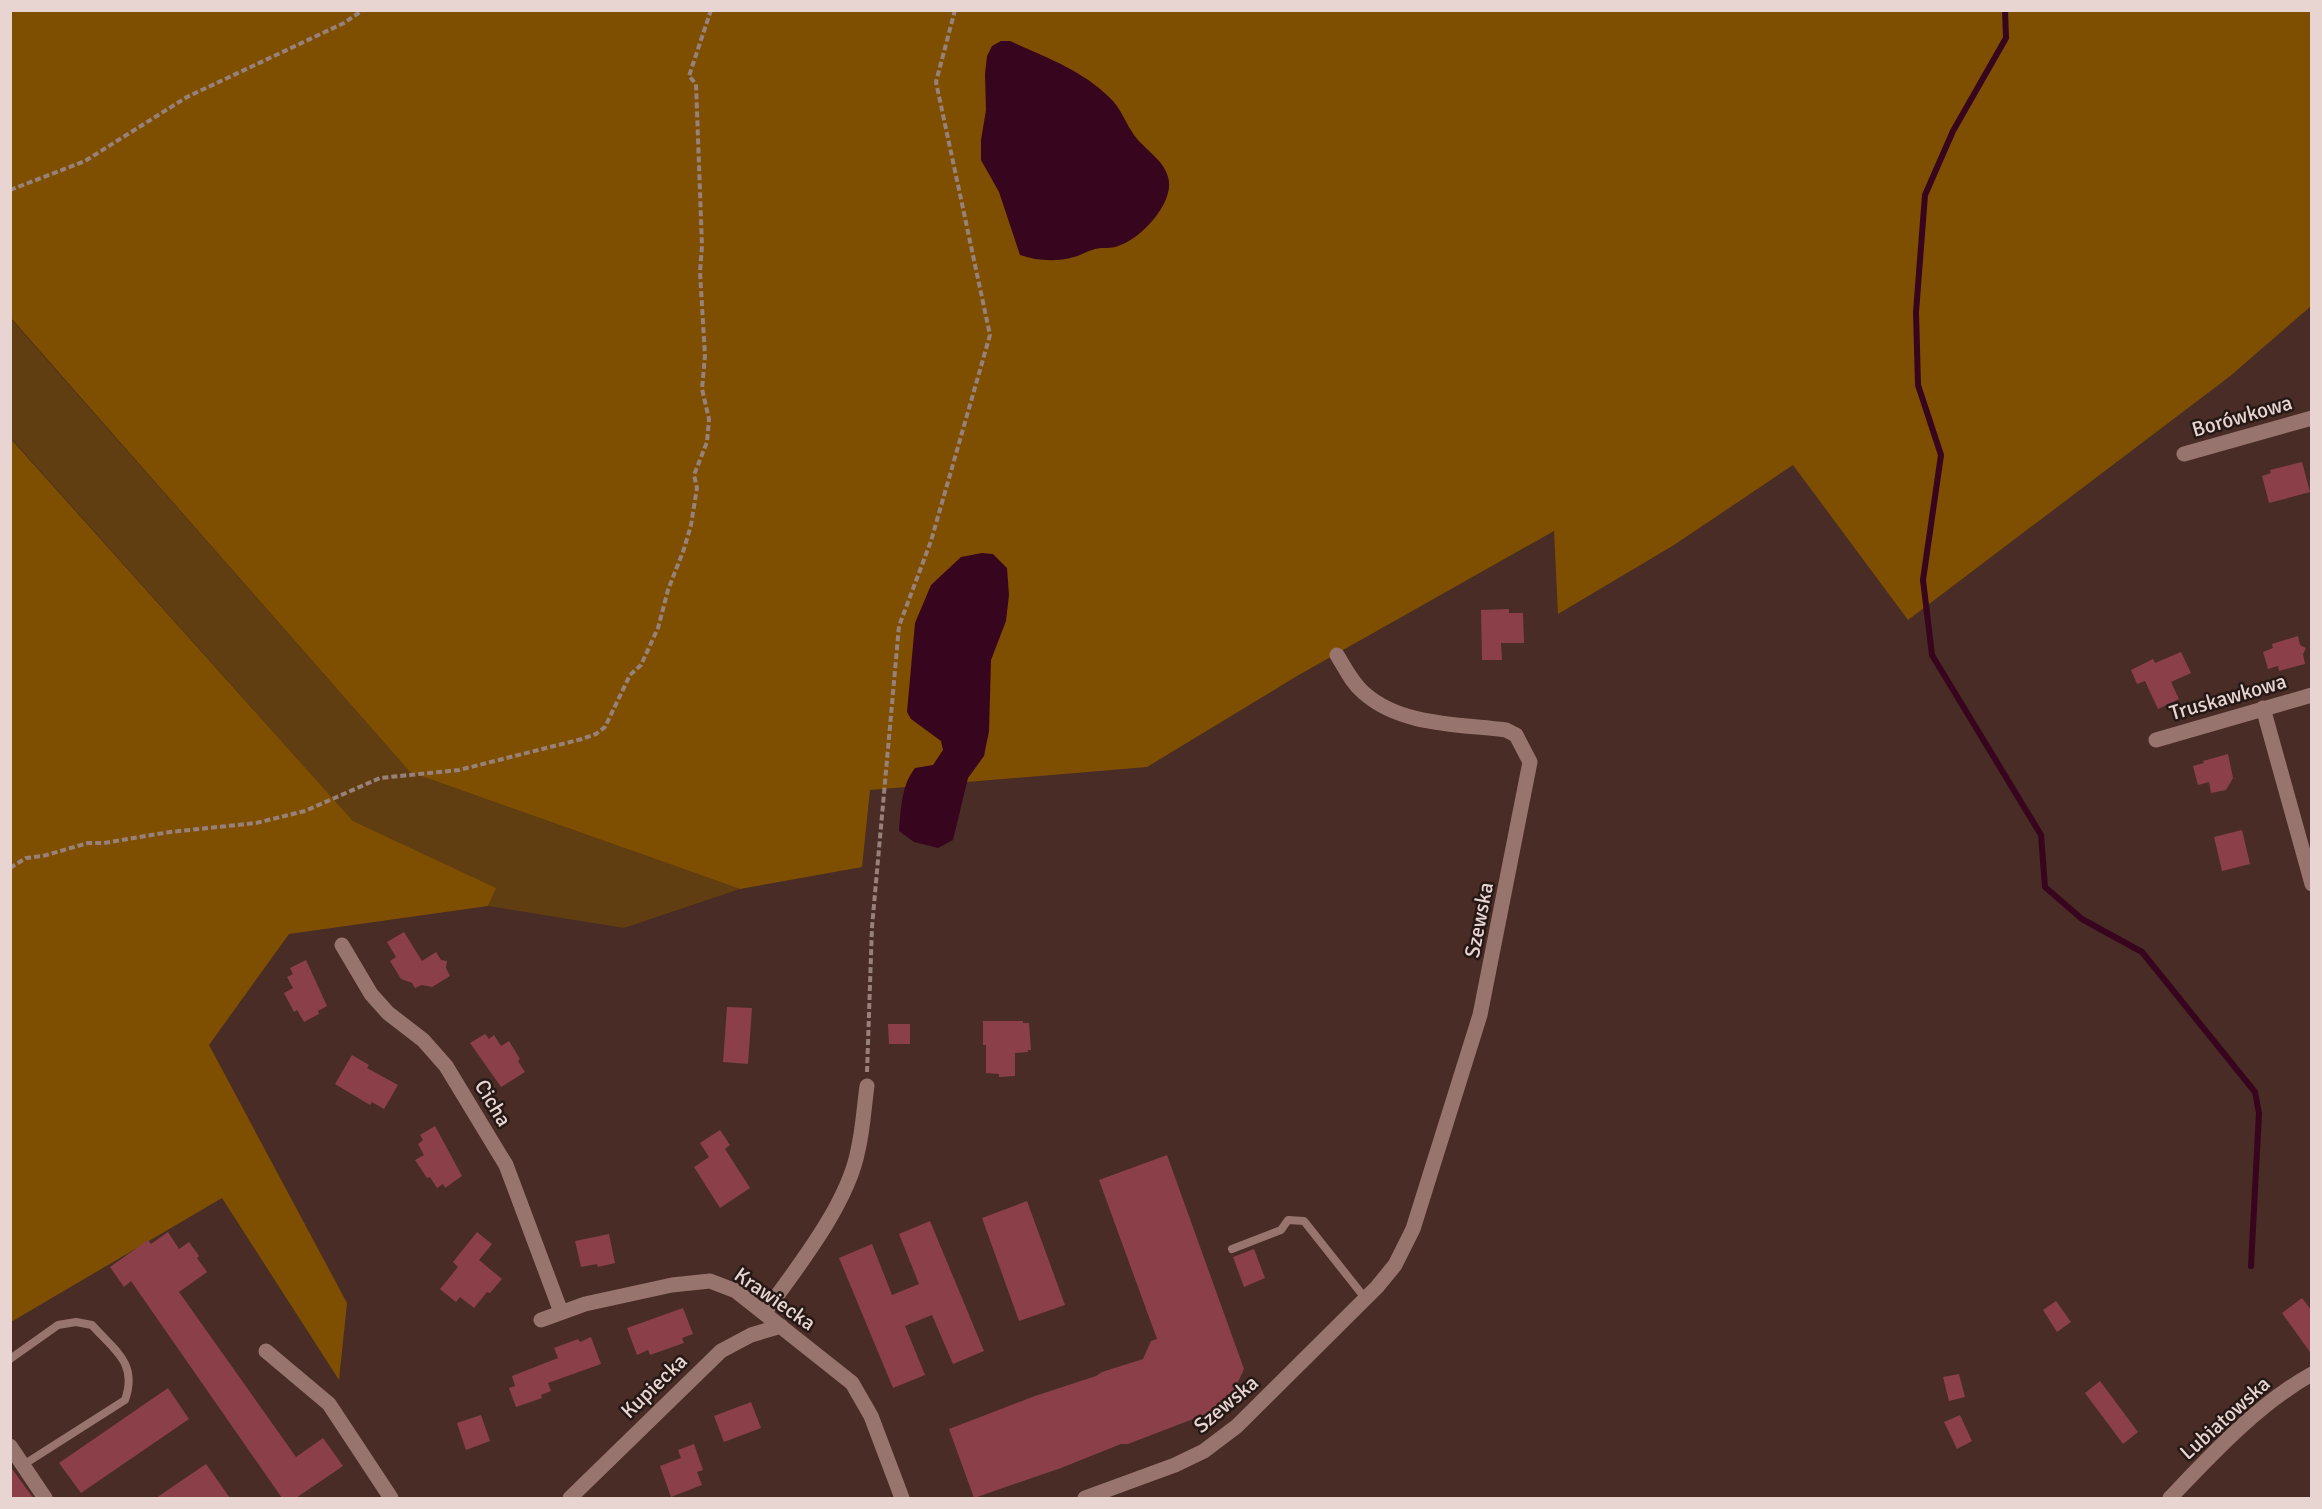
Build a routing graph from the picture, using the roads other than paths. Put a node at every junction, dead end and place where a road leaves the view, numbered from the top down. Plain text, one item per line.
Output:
1 (2312, 418) edge
2 (2184, 454) dead end
3 (1337, 655) dead end
4 (2312, 695) edge
5 (2262, 708) junction
6 (2156, 740) dead end
7 (2312, 884) edge
8 (342, 945) dead end
9 (867, 1086) road end
10 (1232, 1249) dead end
11 (1365, 1298) junction
12 (561, 1312) junction
13 (765, 1312) junction
14 (541, 1320) dead end
15 (781, 1326) junction
16 (266, 1351) dead end
17 (10, 1359) edge
18 (2312, 1374) edge
19 (10, 1446) edge
20 (23, 1465) junction
21 (45, 1498) edge
22 (391, 1498) edge
23 (570, 1498) edge
24 (902, 1498) edge
25 (1085, 1498) edge
26 (2170, 1498) edge

1 - 2 street, Borówkowa
3 - 11 street, Szewska
4 - 5 street, Truskawkowa
5 - 6 street, Truskawkowa
5 - 7 street
8 - 12 street, Cicha
9 - 13 street
10 - 11 lane
11 - 25 street, Szewska
12 - 13 street, Krawiecka
12 - 14 street, Krawiecka
13 - 15 street, Krawiecka
15 - 23 street, Kupiecka
15 - 24 street, Krawiecka
16 - 22 street
17 - 20 lane
18 - 26 street, Lubiatowska
19 - 20 street
20 - 21 street

